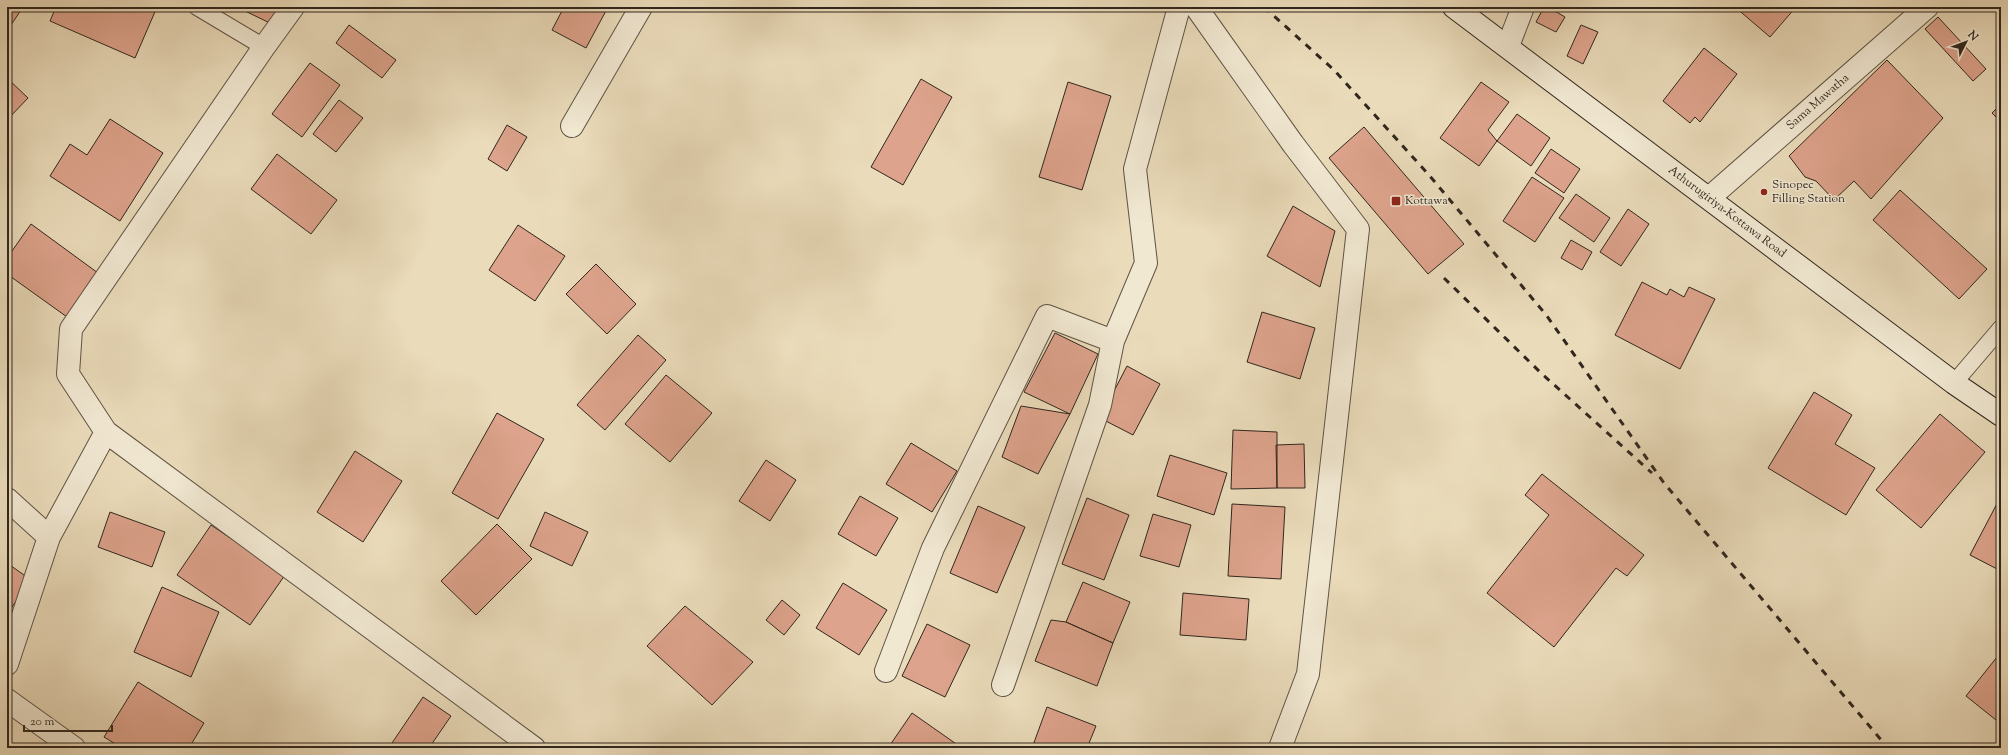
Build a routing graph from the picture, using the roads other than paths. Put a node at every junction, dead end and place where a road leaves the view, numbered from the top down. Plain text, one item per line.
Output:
1 (197, 7) edge
2 (293, 7) edge
3 (641, 7) edge
4 (1179, 7) edge
5 (1196, 7) edge
6 (1454, 7) edge
7 (1523, 7) edge
8 (1927, 7) edge
9 (1508, 46) junction
10 (264, 47) junction
11 (572, 126) dead end
12 (1709, 198) junction
13 (2001, 328) edge
14 (1113, 342) junction
15 (1954, 383) junction
16 (2001, 415) edge
17 (106, 432) junction
18 (7, 499) edge
19 (50, 537) junction
20 (7, 664) edge
21 (886, 671) dead end
22 (1003, 685) dead end
23 (7, 700) edge
24 (74, 748) edge
25 (534, 748) edge
26 (1280, 748) edge

1 - 10 lane
2 - 10 street
3 - 11 street
4 - 14 street
5 - 26 street
6 - 9 street, Athurugiriya-Kottawa Road
7 - 9 street
8 - 12 street, Sama Mawatha
9 - 12 street, Athurugiriya-Kottawa Road
10 - 17 street
12 - 15 street, Athurugiriya-Kottawa Road
13 - 15 lane
14 - 21 street
14 - 22 street
15 - 16 street, Athurugiriya-Kottawa Road
17 - 19 street
17 - 25 street
18 - 19 street
19 - 20 street
23 - 24 street

